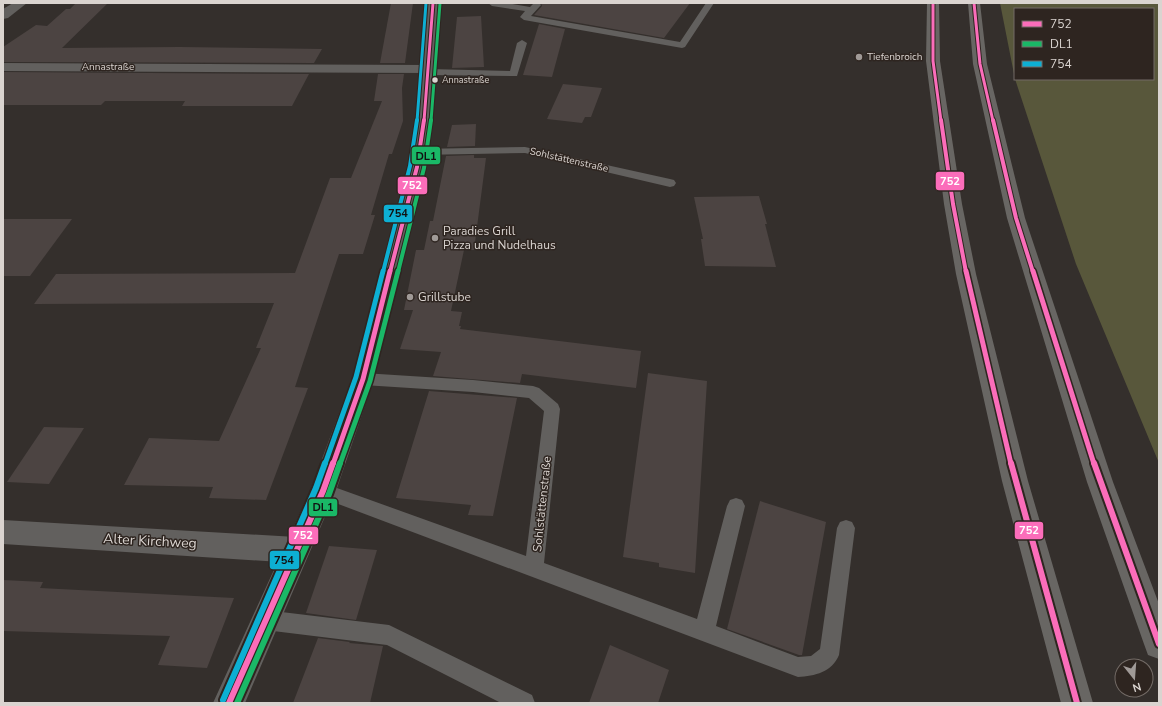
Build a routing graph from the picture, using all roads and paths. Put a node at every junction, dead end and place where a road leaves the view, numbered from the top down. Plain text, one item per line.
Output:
1 (21, 3) edge
2 (434, 3) edge
3 (492, 3) edge
4 (539, 3) edge
5 (710, 3) edge
6 (933, 3) edge
7 (974, 3) edge
8 (532, 10) junction
9 (3, 15) edge
10 (522, 44) dead end
11 (3, 67) edge
12 (429, 70) junction
13 (419, 152) junction
14 (670, 183) dead end
15 (364, 379) junction
16 (323, 491) junction
17 (736, 506) dead end
18 (846, 528) dead end
19 (3, 532) edge
20 (296, 550) junction
21 (534, 568) junction
22 (265, 620) junction
23 (704, 632) junction
24 (1159, 644) edge
25 (229, 703) edge
26 (524, 703) edge
27 (1077, 703) edge

1 - 9 street
2 - 12 street
3 - 8 lane
4 - 8 lane
5 - 8 lane
6 - 27 highway
7 - 24 highway
10 - 12 lane
11 - 12 street, Annastraße
12 - 13 street
13 - 14 lane, Sohlstättenstraße
13 - 15 street
15 - 16 street
15 - 21 lane, Sohlstättenstraße
16 - 20 street
16 - 21 lane, Sohlstättenstraße
17 - 23 lane
18 - 23 lane
19 - 20 street, Alter Kirchweg
20 - 22 street
21 - 23 lane
22 - 25 street
22 - 26 lane

